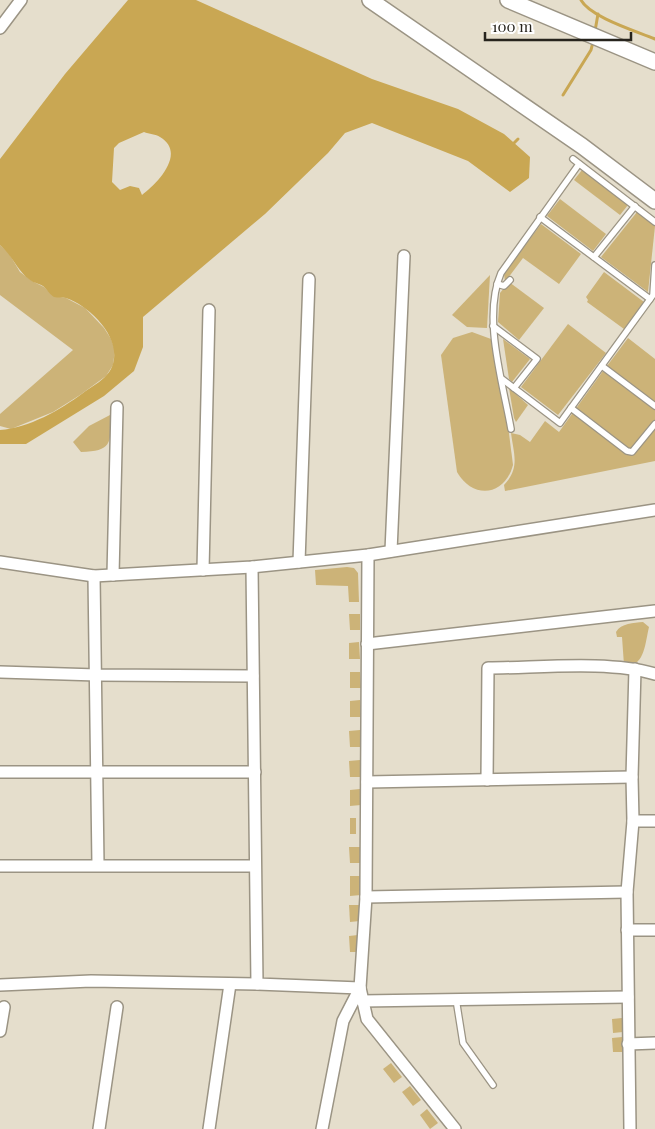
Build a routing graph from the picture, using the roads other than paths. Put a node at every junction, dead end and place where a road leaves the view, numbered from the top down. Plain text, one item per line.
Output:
1 (20, 0) edge
2 (370, 0) edge
3 (508, 0) edge
4 (0, 28) edge
5 (655, 62) edge
6 (573, 159) dead end
7 (579, 164) junction
8 (655, 201) edge
9 (635, 206) junction
10 (540, 217) junction
11 (655, 222) edge
12 (404, 256) dead end
13 (594, 257) junction
14 (655, 265) edge
15 (308, 280) dead end
16 (510, 280) dead end
17 (497, 284) junction
18 (650, 299) junction
19 (210, 310) dead end
20 (493, 326) junction
21 (602, 366) junction
22 (502, 378) junction
23 (514, 388) junction
24 (655, 406) edge
25 (118, 407) dead end
26 (571, 408) junction
27 (655, 424) edge
28 (511, 429) dead end
29 (655, 510) edge
30 (391, 551) junction
31 (368, 555) junction
32 (0, 562) edge
33 (299, 562) junction
34 (252, 567) junction
35 (203, 570) junction
36 (113, 575) junction
37 (94, 576) junction
38 (655, 611) edge
39 (367, 644) junction
40 (635, 669) junction
41 (0, 672) edge
42 (655, 674) edge
43 (97, 675) junction
44 (253, 676) junction
45 (0, 772) edge
46 (98, 772) junction
47 (255, 772) junction
48 (632, 777) junction
49 (487, 780) junction
50 (367, 782) junction
51 (634, 821) junction
52 (655, 821) edge
53 (98, 865) junction
54 (0, 866) edge
55 (254, 866) junction
56 (627, 892) junction
57 (366, 897) junction
58 (627, 930) junction
59 (655, 930) edge
60 (230, 984) junction
61 (256, 984) junction
62 (0, 985) edge
63 (360, 988) junction
64 (628, 997) junction
65 (456, 999) junction
66 (362, 1001) junction
67 (4, 1007) dead end
68 (117, 1007) dead end
69 (0, 1031) edge
70 (655, 1043) edge
71 (628, 1044) junction
72 (493, 1085) dead end
73 (99, 1129) edge
74 (209, 1129) edge
75 (322, 1129) edge
76 (454, 1129) edge
77 (630, 1129) edge

1 - 4 street
2 - 8 street
3 - 5 street
6 - 7 lane
7 - 9 lane
7 - 10 lane
9 - 11 lane
9 - 13 lane
10 - 13 lane
10 - 17 lane
12 - 30 street
13 - 18 lane
14 - 18 lane
15 - 33 street
16 - 17 lane
17 - 20 lane
18 - 21 lane
19 - 35 street
20 - 22 lane
20 - 23 lane
21 - 24 lane
21 - 26 lane
22 - 23 lane
22 - 28 lane
23 - 26 lane
25 - 36 street
26 - 27 lane
29 - 30 street
30 - 31 street
31 - 33 street
31 - 39 street
32 - 37 street
33 - 34 street
34 - 35 street
34 - 44 street
35 - 36 street
36 - 37 street
37 - 43 street
38 - 39 street
39 - 50 street
40 - 42 street
40 - 48 street
40 - 49 street
41 - 43 street
43 - 44 street
43 - 46 street
44 - 47 street
45 - 46 street
46 - 47 street
46 - 53 street
47 - 55 street
48 - 49 street
48 - 51 street
49 - 50 street
50 - 57 street
51 - 52 street
51 - 56 street
53 - 54 street
53 - 55 street
55 - 61 street
56 - 57 street
56 - 58 street
57 - 63 street
58 - 59 street
58 - 64 street
60 - 61 street
60 - 62 street
60 - 74 street
61 - 63 street
63 - 66 street
63 - 75 street
64 - 65 street
64 - 71 street
65 - 66 street
65 - 72 lane
66 - 76 street
67 - 69 street
68 - 73 street
70 - 71 street
71 - 77 street

